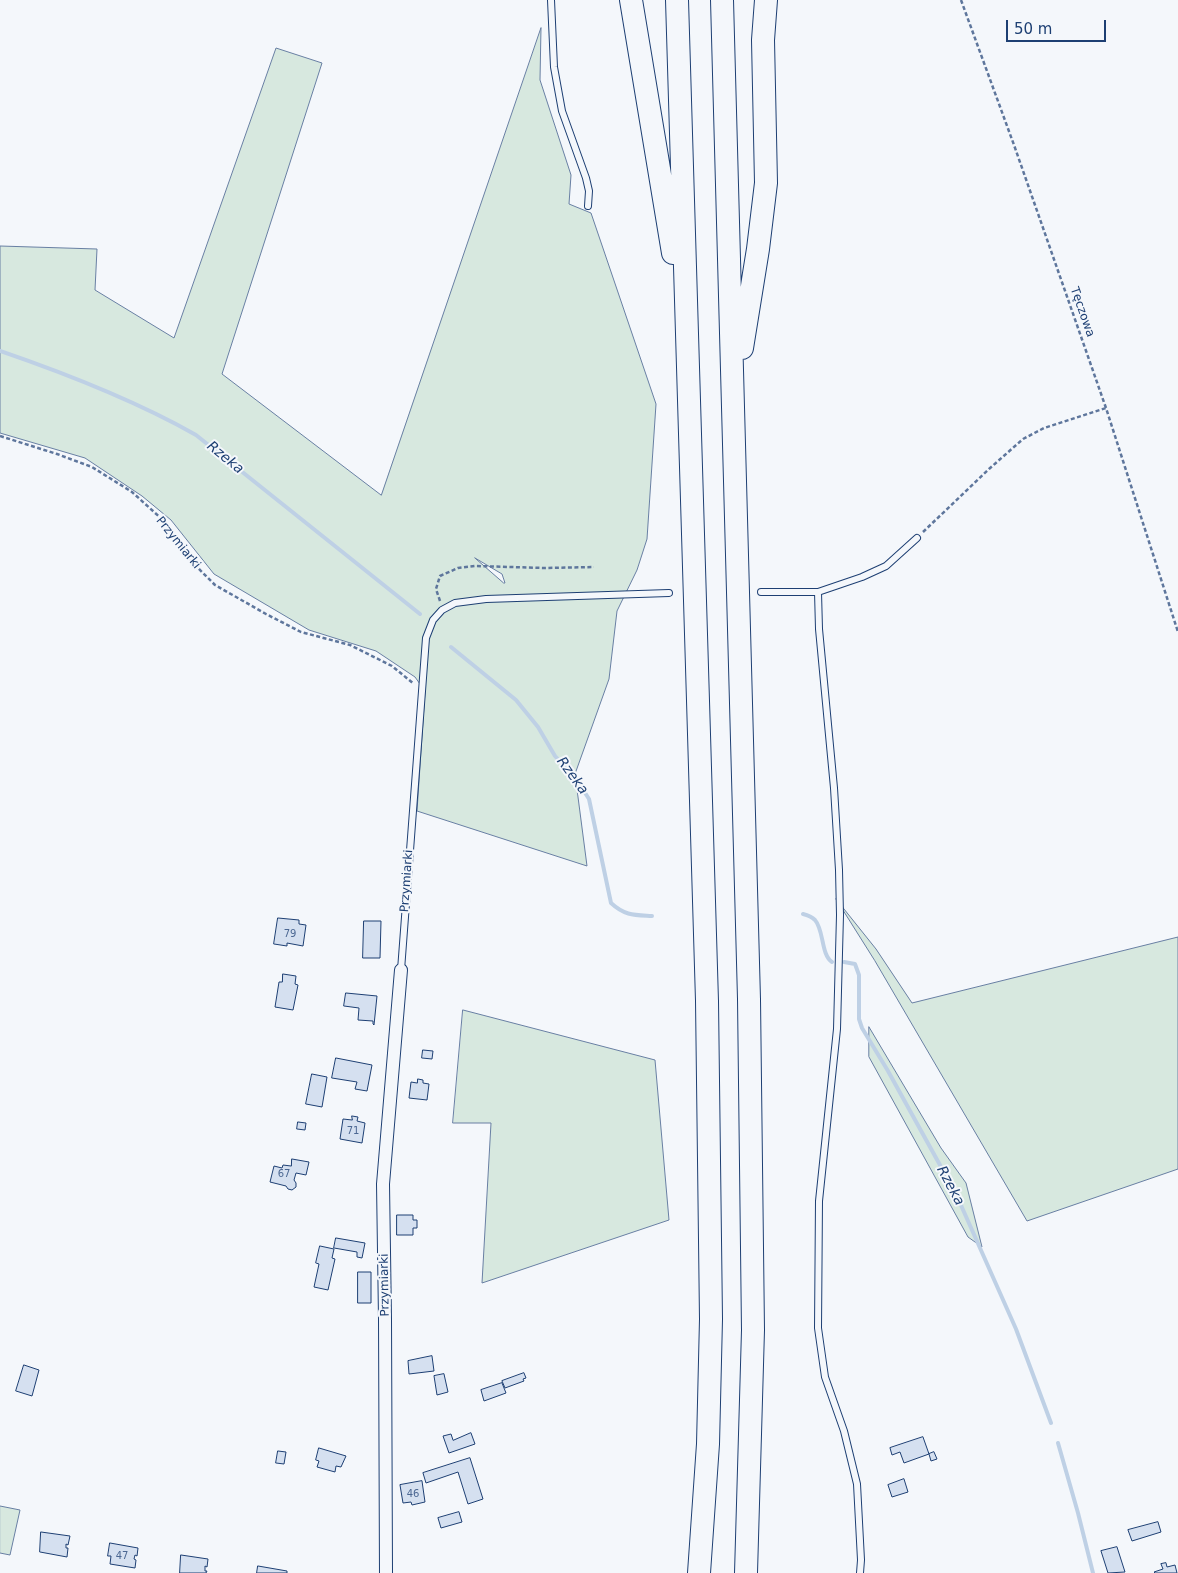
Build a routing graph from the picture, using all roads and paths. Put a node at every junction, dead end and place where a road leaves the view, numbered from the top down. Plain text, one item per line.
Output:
1 (551, 0) edge
2 (631, 0) edge
3 (676, 0) edge
4 (722, 0) edge
5 (766, 0) edge
6 (961, 0) edge
7 (588, 206) dead end
8 (688, 350) junction
9 (733, 396) junction
10 (1106, 408) junction
11 (0, 436) edge
12 (916, 538) joint
13 (594, 567) dead end
14 (669, 592) dead end
15 (761, 592) dead end
16 (818, 592) junction
17 (442, 610) junction
18 (1178, 632) edge
19 (421, 694) junction
20 (400, 970) joint
21 (386, 1573) edge
22 (699, 1573) edge
23 (746, 1573) edge
24 (860, 1573) edge

1 - 7 lane
2 - 8 highway
3 - 8 highway
4 - 9 highway
5 - 9 highway
6 - 10 path, Tęczowa
8 - 22 highway
9 - 23 highway
10 - 12 path
10 - 18 path, Tęczowa
11 - 19 path, Przymiarki
12 - 16 lane
13 - 17 path
14 - 17 lane
15 - 16 lane
16 - 24 lane
17 - 19 lane
19 - 20 lane, Przymiarki
20 - 21 street, Przymiarki

